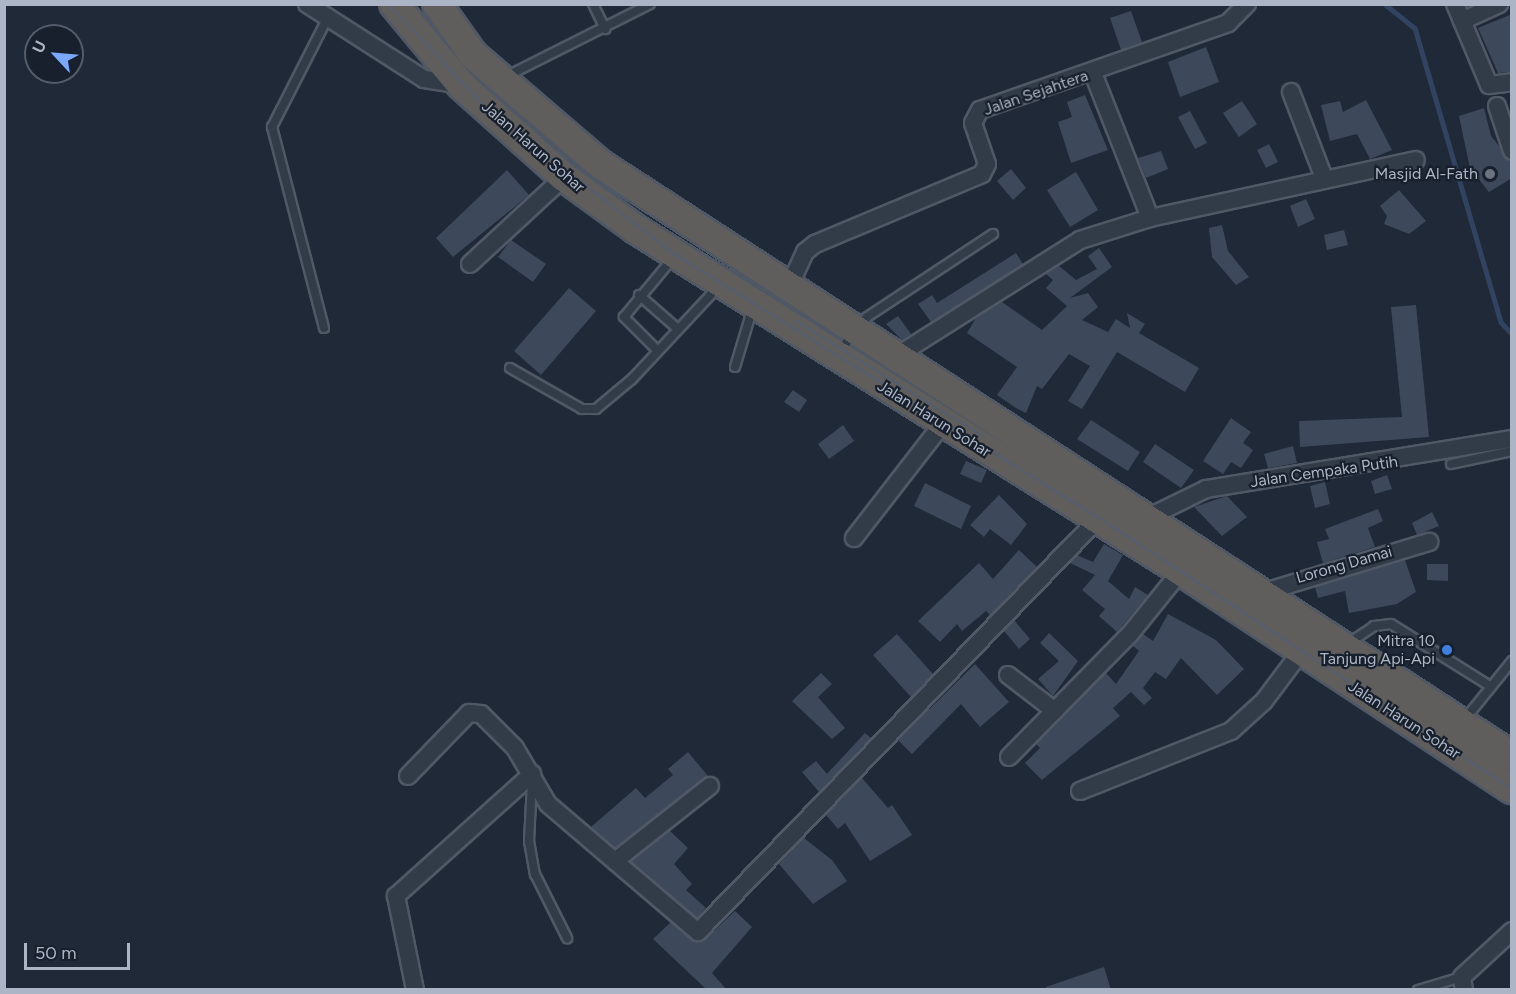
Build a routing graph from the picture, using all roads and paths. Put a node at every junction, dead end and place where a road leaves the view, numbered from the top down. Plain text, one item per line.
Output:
1 (307, 4) edge
2 (394, 4) edge
3 (437, 4) edge
4 (593, 4) edge
5 (650, 4) edge
6 (1455, 4) edge
7 (1499, 4) edge
8 (1243, 10) edge
9 (328, 17) junction
10 (1462, 21) junction
11 (605, 29) junction
12 (1093, 74) junction
13 (499, 80) junction
14 (1512, 82) edge
15 (461, 85) junction
16 (1290, 92) dead end
17 (1497, 106) dead end
18 (1512, 151) edge
19 (1416, 160) dead end
20 (564, 177) junction
21 (1324, 178) junction
22 (1150, 218) junction
23 (993, 234) dead end
24 (676, 255) junction
25 (470, 264) dead end
26 (722, 283) junction
27 (788, 289) junction
28 (639, 295) junction
29 (754, 304) junction
30 (324, 328) dead end
31 (678, 329) junction
32 (855, 331) junction
33 (657, 350) junction
34 (836, 356) junction
35 (895, 357) junction
36 (735, 367) dead end
37 (510, 368) dead end
38 (941, 426) junction
39 (1512, 439) edge
40 (1512, 451) edge
41 (1451, 464) dead end
42 (1098, 519) junction
43 (1143, 520) junction
44 (854, 538) dead end
45 (1429, 542) dead end
46 (1181, 572) junction
47 (1261, 593) junction
48 (1344, 646) junction
49 (1300, 653) junction
50 (1512, 661) edge
51 (1008, 675) dead end
52 (1490, 686) junction
53 (1055, 711) junction
54 (1462, 723) junction
55 (1511, 753) edge
56 (1009, 757) dead end
57 (532, 774) junction
58 (408, 776) dead end
59 (710, 786) dead end
60 (1512, 789) edge
61 (1080, 791) dead end
62 (615, 861) junction
63 (1512, 931) edge
64 (567, 938) dead end
65 (1463, 983) edge
66 (415, 990) edge
67 (1418, 990) edge

1 - 9 street
2 - 15 highway, Jalan Harun Sohar
3 - 13 highway, Jalan Harun Sohar
4 - 11 lane
5 - 11 lane
6 - 10 street
7 - 10 street
8 - 12 street, Jalan Sejahtera
9 - 15 street
9 - 30 lane
10 - 14 street
11 - 13 lane
12 - 22 street
12 - 27 street, Jalan Sejahtera
13 - 27 highway, Jalan Harun Sohar
15 - 20 highway, Jalan Harun Sohar
16 - 21 street
17 - 18 street
19 - 21 street
20 - 24 highway, Jalan Harun Sohar
20 - 25 street
21 - 22 street
22 - 35 street
23 - 32 lane
24 - 26 highway, Jalan Harun Sohar
24 - 28 lane
26 - 29 highway, Jalan Harun Sohar
26 - 31 lane
27 - 32 highway, Jalan Harun Sohar
28 - 31 lane
28 - 33 lane
29 - 34 highway, Jalan Harun Sohar
29 - 36 lane
31 - 33 lane
32 - 34 lane
32 - 35 highway, Jalan Harun Sohar
33 - 37 lane
34 - 38 highway, Jalan Harun Sohar
35 - 43 highway, Jalan Harun Sohar
38 - 42 highway, Jalan Harun Sohar
38 - 44 street
39 - 43 street, Jalan Cempaka Putih
40 - 41 lane
42 - 46 highway, Jalan Harun Sohar
42 - 62 street
43 - 47 highway, Jalan Harun Sohar
45 - 47 street, Lorong Damai
46 - 49 highway, Jalan Harun Sohar
46 - 53 street
47 - 48 highway, Jalan Harun Sohar
48 - 52 lane
48 - 54 highway, Jalan Harun Sohar
49 - 60 highway, Jalan Harun Sohar
49 - 61 street
50 - 52 lane
51 - 53 street
52 - 54 lane
53 - 56 street
54 - 55 highway, Jalan Harun Sohar
57 - 58 street
57 - 62 street
57 - 64 lane
57 - 66 street
59 - 62 street
63 - 65 street
65 - 67 lane

